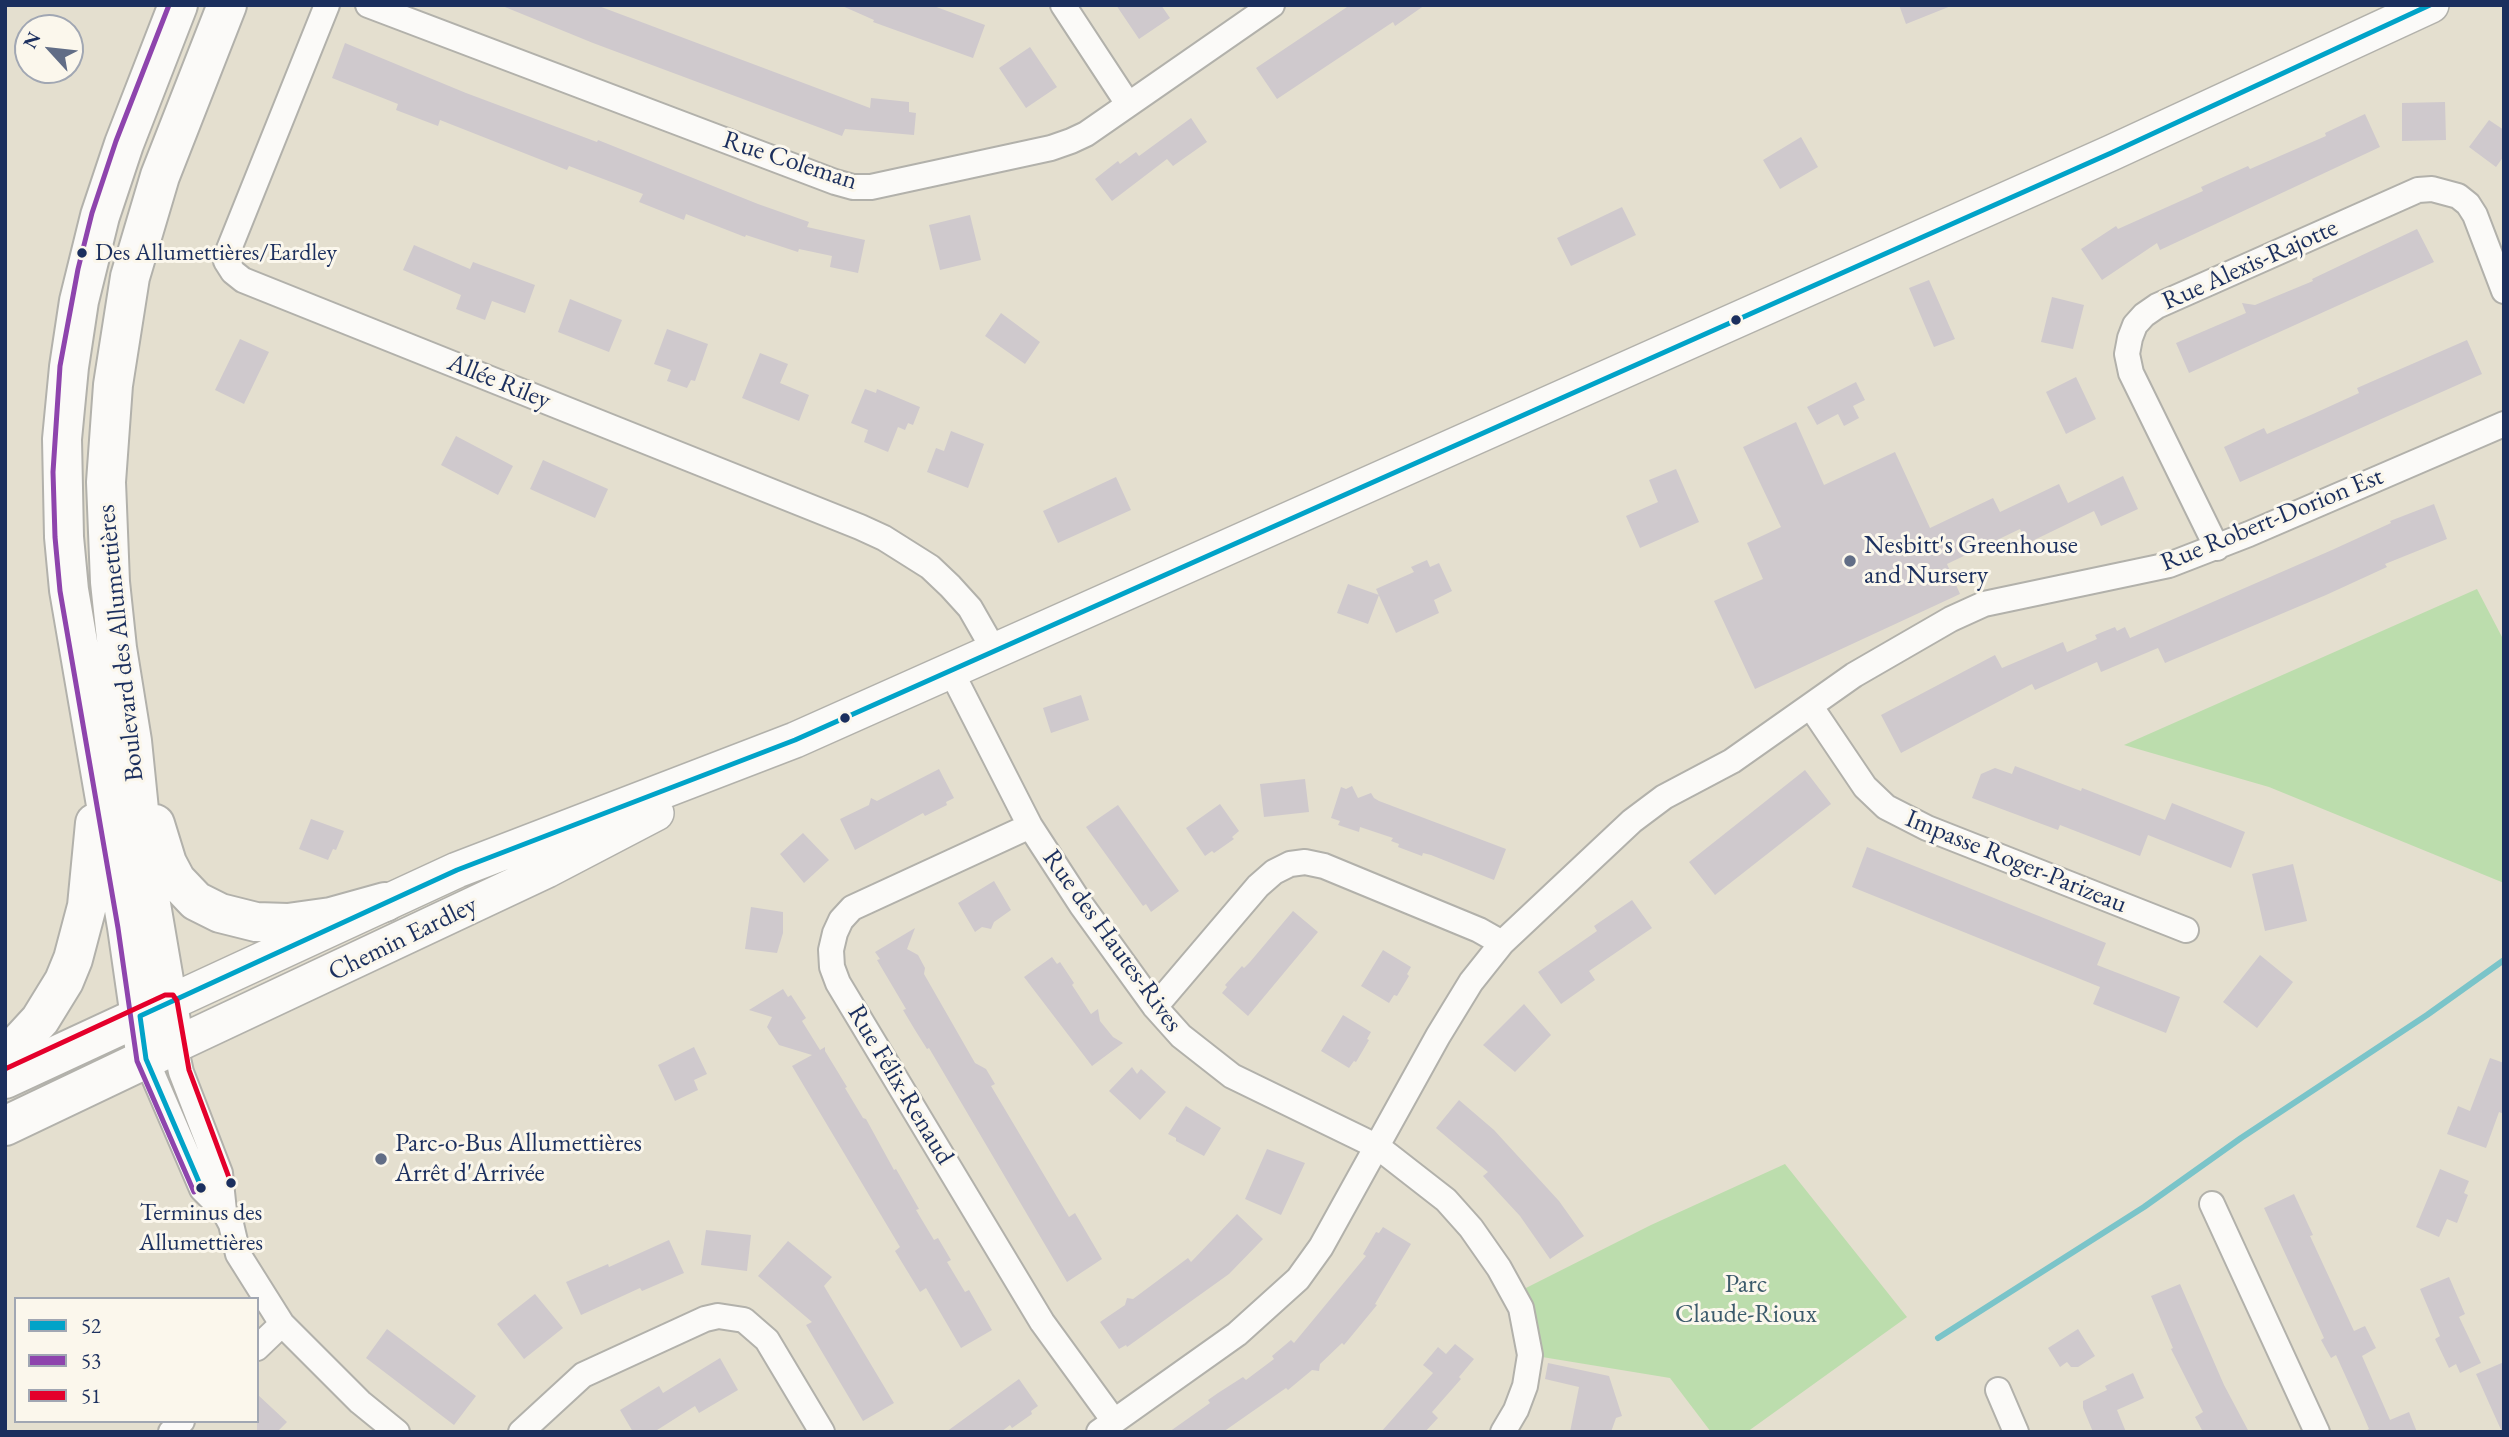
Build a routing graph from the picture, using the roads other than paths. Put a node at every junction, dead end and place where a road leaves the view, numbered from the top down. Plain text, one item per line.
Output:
1 (178, 5) edge
2 (228, 5) edge
3 (327, 5) edge
4 (369, 5) edge
5 (1063, 5) edge
6 (1272, 5) edge
7 (2431, 5) edge
8 (1128, 104) junction
9 (2504, 291) edge
10 (2504, 424) edge
11 (2217, 548) junction
12 (994, 650) junction
13 (951, 671) junction
14 (1811, 707) junction
15 (795, 740) junction
16 (114, 746) junction
17 (1030, 826) junction
18 (385, 902) junction
19 (2186, 930) dead end
20 (1502, 943) junction
21 (1155, 1007) junction
22 (154, 1010) junction
23 (161, 1052) junction
24 (5, 1058) edge
25 (5, 1079) edge
26 (5, 1126) edge
27 (1378, 1147) junction
28 (2212, 1204) dead end
29 (282, 1324) junction
30 (259, 1346) edge
31 (1998, 1390) dead end
32 (1106, 1426) edge
33 (397, 1432) edge
34 (521, 1432) edge
35 (822, 1432) edge
36 (1503, 1432) edge
37 (2016, 1432) edge
38 (2316, 1432) edge

1 - 16 main road, Boulevard des Allumettières
2 - 16 main road, Boulevard des Allumettières
3 - 12 street, Allée Riley
4 - 8 street, Rue Coleman
5 - 8 street
6 - 8 street, Rue Coleman
7 - 12 main road, Chemin Eardley
9 - 11 street, Rue Alexis-Rajotte
10 - 11 street, Rue Robert-Dorion Est
11 - 14 street, Rue Robert-Dorion Est
12 - 13 main road, Chemin Eardley
13 - 15 main road, Chemin Eardley
13 - 17 street, Rue des Hautes-Rives
14 - 19 street, Impasse Roger-Parizeau
14 - 20 street, Rue Robert-Dorion Est
15 - 18 main road, Chemin Eardley
15 - 23 main road, Chemin Eardley
16 - 18 main road
16 - 22 main road, Boulevard des Allumettières
16 - 24 main road
17 - 21 street, Rue des Hautes-Rives
17 - 32 street, Rue Félix-Renaud
18 - 22 main road, Chemin Eardley
20 - 21 street
20 - 27 street, Rue Robert-Dorion Est
21 - 27 street, Rue des Hautes-Rives
22 - 23 main road, Boulevard des Allumettières
22 - 25 main road, Chemin Eardley
23 - 26 main road, Chemin Eardley
23 - 29 street
27 - 32 street, Rue Robert-Dorion Est
27 - 36 street, Rue des Hautes-Rives
28 - 38 street
29 - 30 street
29 - 33 street
31 - 37 street
34 - 35 street

